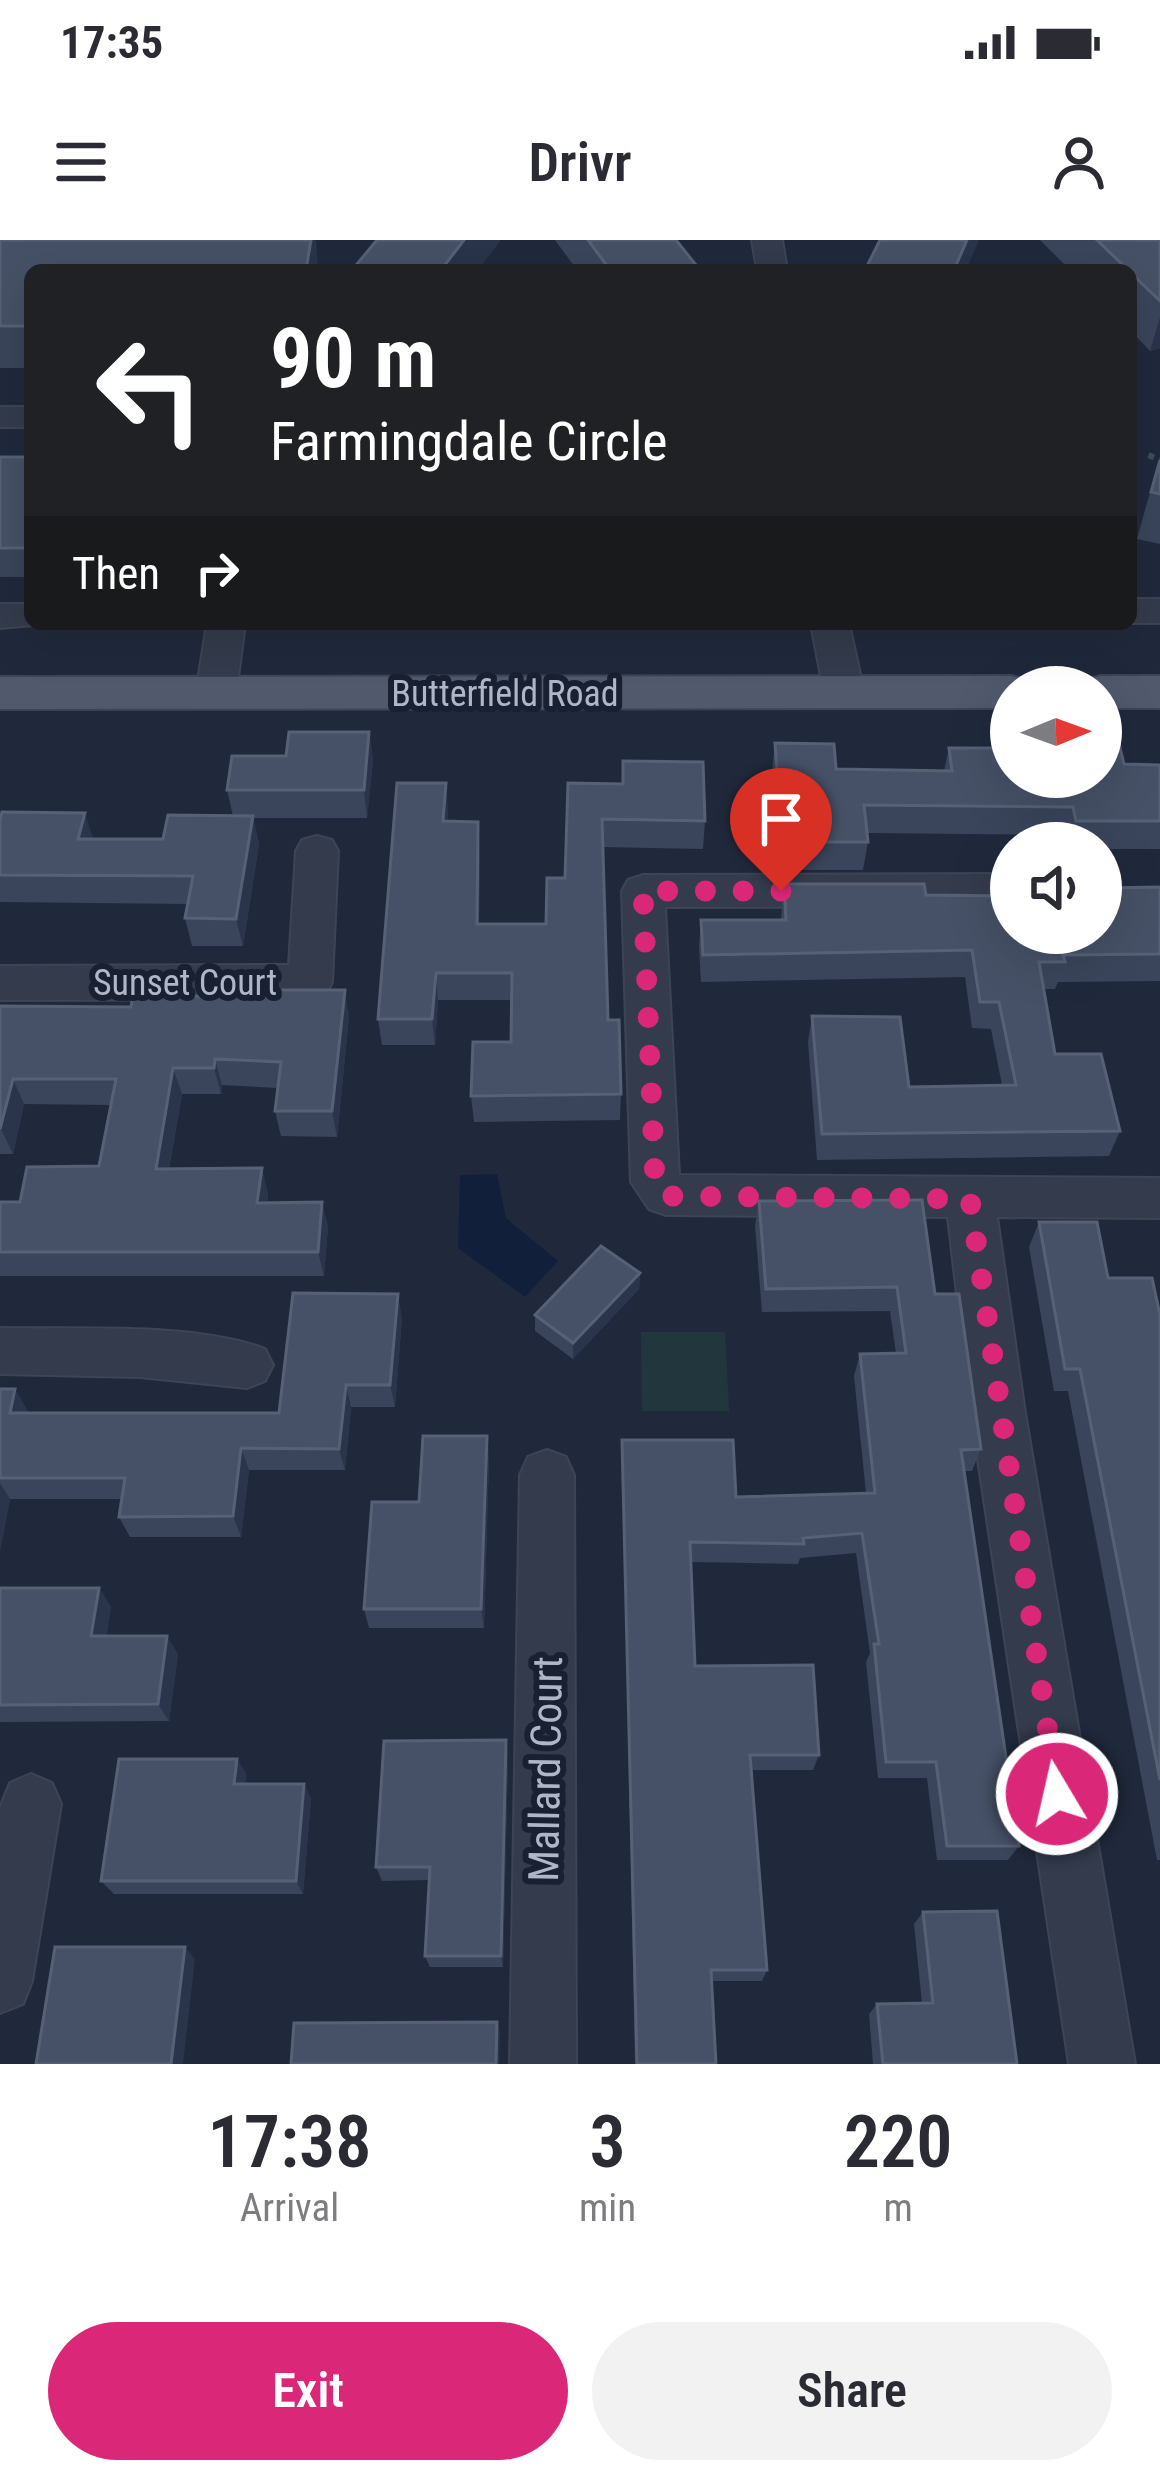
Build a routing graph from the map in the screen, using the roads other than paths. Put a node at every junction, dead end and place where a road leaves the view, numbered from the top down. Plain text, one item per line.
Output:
1 (225, 630) edge
2 (831, 630) edge
3 (844, 692) junction
4 (990, 692) edge
5 (1122, 692) edge
6 (1160, 692) edge
7 (0, 693) edge
8 (216, 693) junction
9 (317, 851) dead end
10 (990, 890) edge
11 (0, 983) edge
12 (1160, 1198) edge
13 (970, 1199) junction
14 (0, 1351) edge
15 (248, 1365) dead end
16 (548, 1475) dead end
17 (31, 1804) dead end
18 (0, 1982) edge
19 (542, 2064) edge
20 (1102, 2064) edge

1 - 8 street
2 - 3 street
3 - 4 main road, Butterfield Road
3 - 8 main road, Butterfield Road
5 - 6 main road
7 - 8 main road, Butterfield Road
9 - 11 street, Sunset Court
10 - 13 street
12 - 13 street
13 - 20 street
14 - 15 street
16 - 19 street, Mallard Court
17 - 18 street

